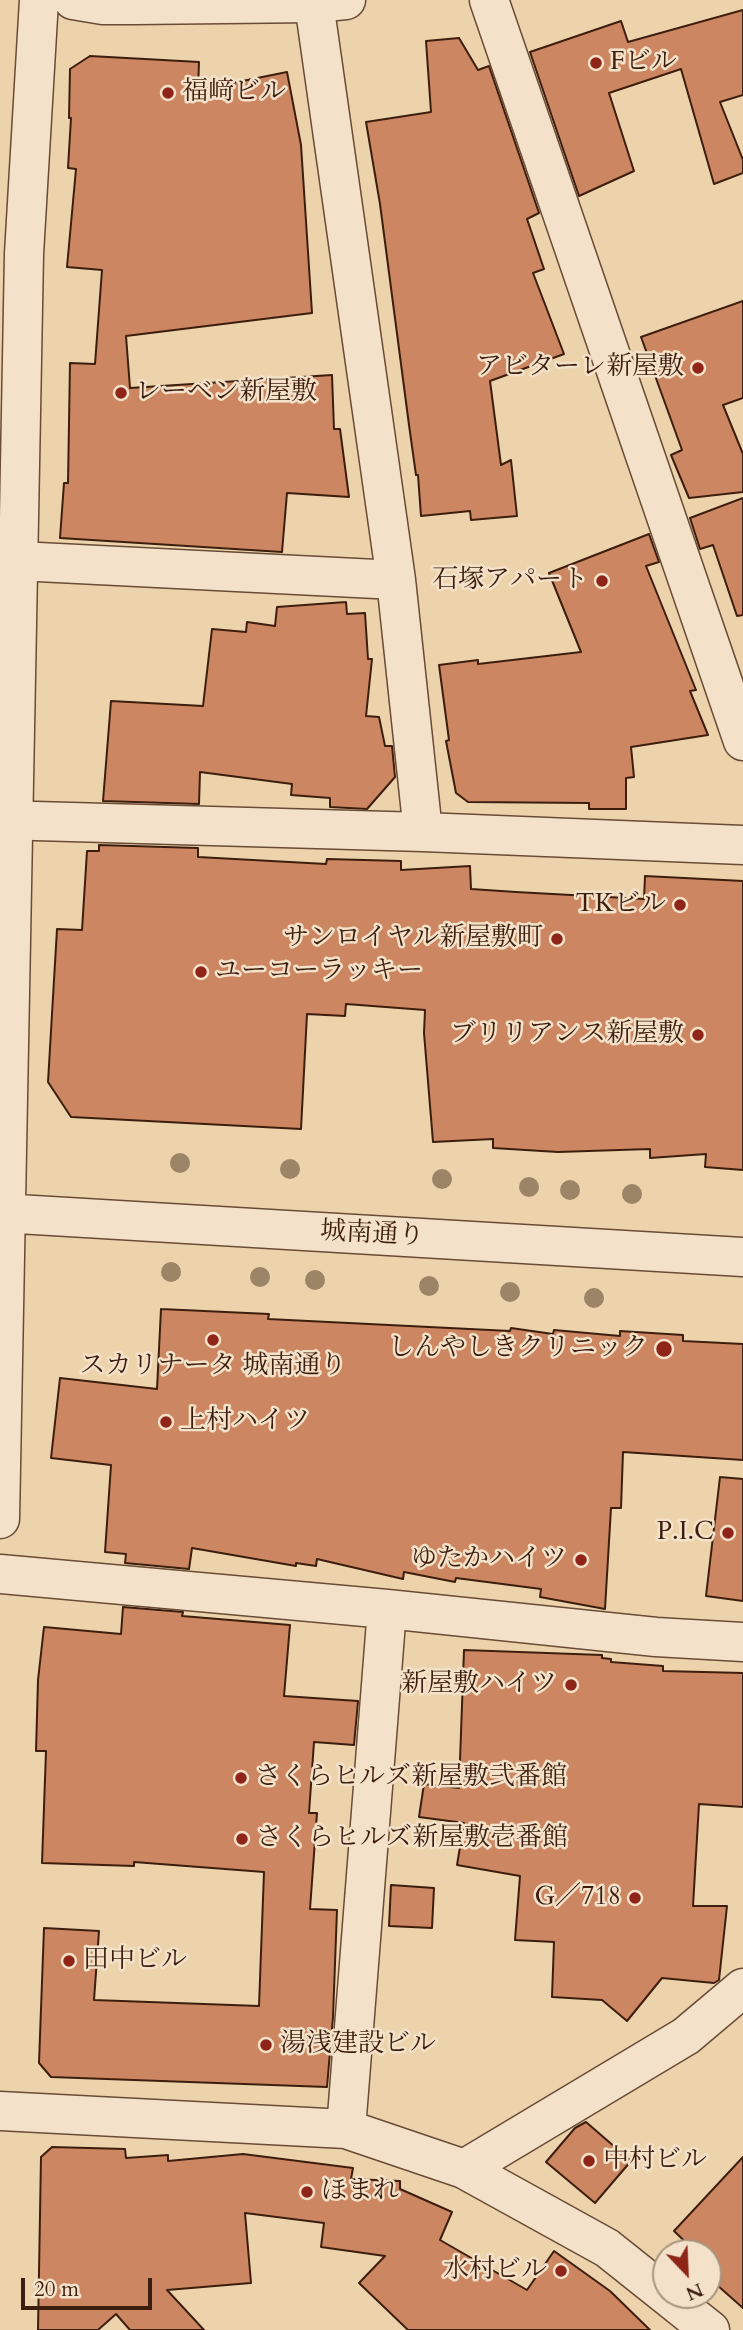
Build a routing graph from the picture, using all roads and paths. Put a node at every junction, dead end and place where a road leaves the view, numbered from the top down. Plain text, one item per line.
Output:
1 (38, 0) edge
2 (73, 0) edge
3 (489, 0) edge
4 (330, 2) edge
5 (12, 252) edge
6 (9, 515) edge
7 (18, 561) junction
8 (396, 580) junction
9 (743, 741) edge
10 (6, 820) edge
11 (423, 832) junction
12 (743, 845) edge
13 (2, 1213) edge
14 (743, 1257) edge
15 (0, 1519) edge
16 (0, 1574) edge
17 (387, 1608) junction
18 (743, 1642) edge
19 (743, 1988) edge
20 (0, 2111) edge
21 (346, 2129) junction
22 (464, 2169) junction
23 (652, 2284) edge
24 (684, 2309) edge
25 (710, 2330) edge

1 - 5 street
2 - 4 street
3 - 9 street
4 - 8 street
5 - 6 street
6 - 7 street
7 - 8 street
7 - 10 street
8 - 11 street
10 - 11 street
10 - 13 street
11 - 12 street
13 - 14 street, 城南通り
13 - 15 street
16 - 17 street
17 - 18 street
17 - 21 street
19 - 22 street
20 - 21 street
21 - 22 street
22 - 23 street
24 - 25 street

